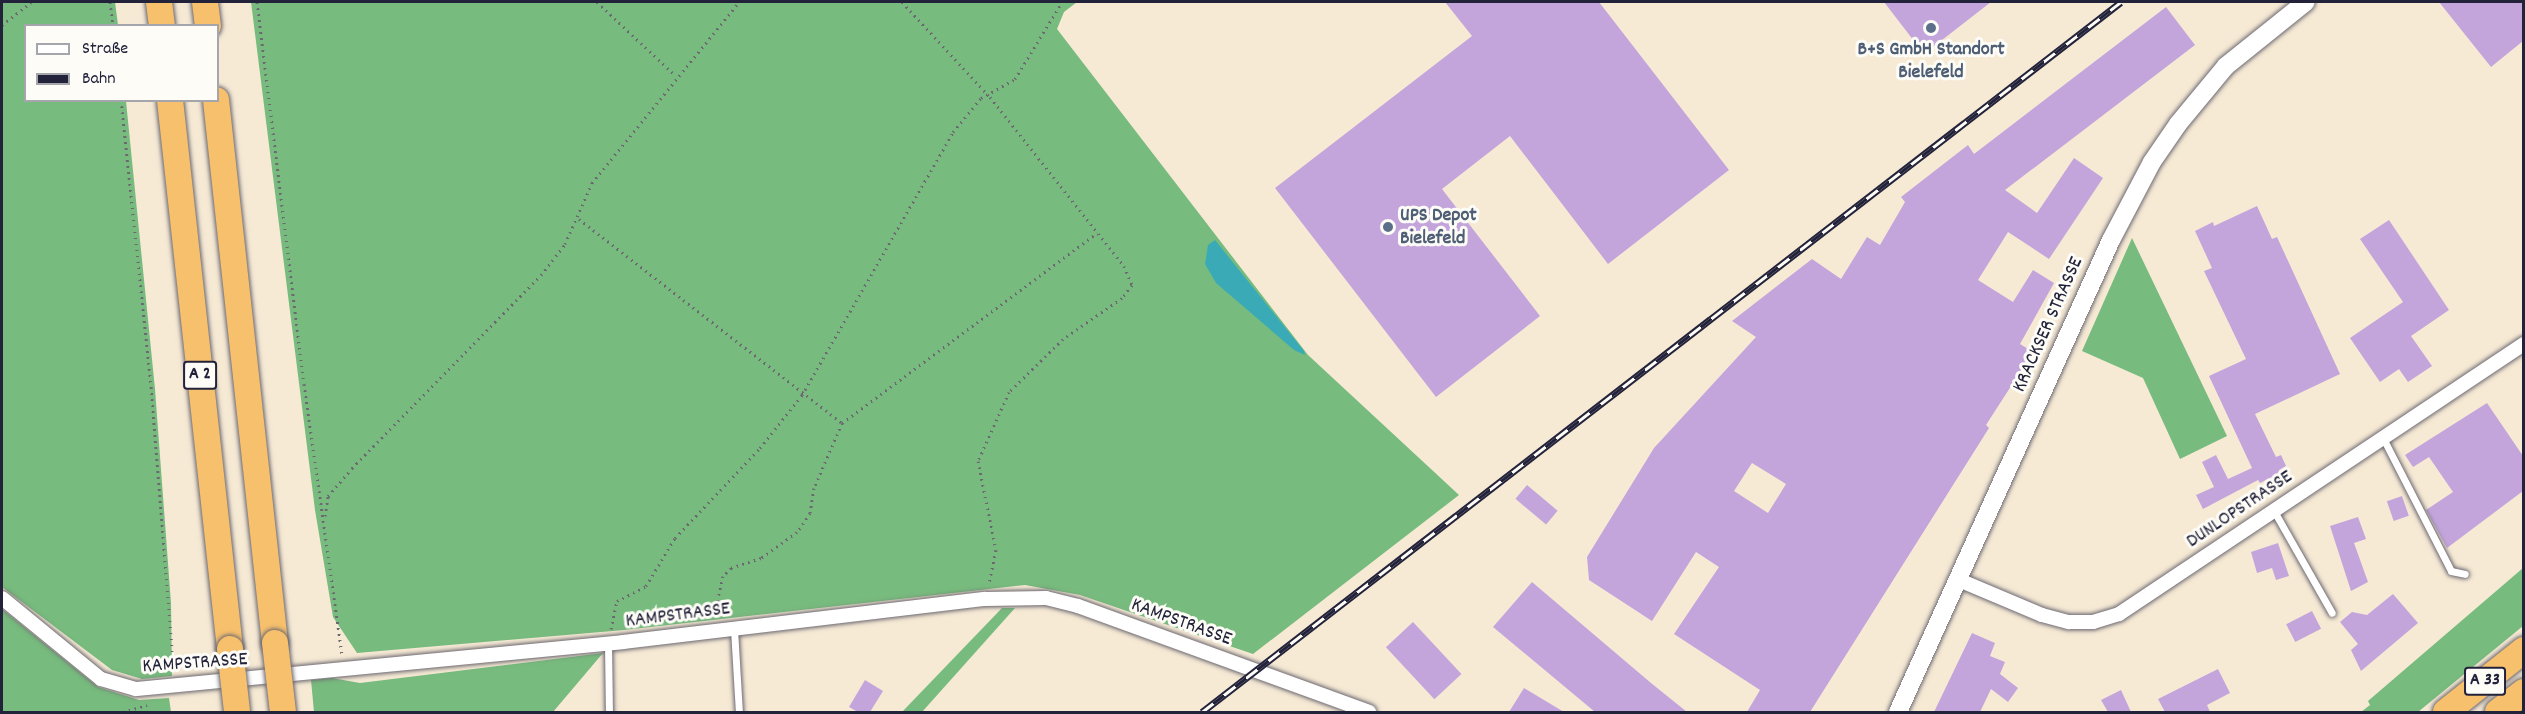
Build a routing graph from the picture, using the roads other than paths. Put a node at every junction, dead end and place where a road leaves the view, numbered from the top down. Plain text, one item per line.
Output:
1 (159, 2) edge
2 (205, 2) edge
3 (2306, 2) edge
4 (162, 24) edge
5 (208, 24) edge
6 (170, 102) edge
7 (216, 102) edge
8 (2523, 344) edge
9 (2383, 438) junction
10 (2274, 511) junction
11 (2464, 574) dead end
12 (1959, 580) junction
13 (2, 598) edge
14 (2332, 613) dead end
15 (734, 629) junction
16 (608, 644) junction
17 (2523, 650) edge
18 (2523, 692) edge
19 (237, 712) edge
20 (283, 712) edge
21 (609, 712) edge
22 (739, 712) edge
23 (1369, 712) edge
24 (1898, 712) edge
25 (2446, 712) edge
26 (2498, 712) edge

1 - 4 highway
2 - 5 highway
3 - 12 street, KRACKSER STRASSE
6 - 19 highway, A 2, bridge
7 - 20 highway, A 2, bridge
8 - 9 street, DUNLOPSTRASSE
9 - 10 street, DUNLOPSTRASSE
9 - 11 lane
10 - 12 street, DUNLOPSTRASSE
10 - 14 lane
12 - 24 street, KRACKSER STRASSE
13 - 16 street, KAMPSTRASSE
15 - 16 street, KAMPSTRASSE
15 - 22 lane
15 - 23 street, KAMPSTRASSE
16 - 21 lane
17 - 25 highway, A 33
18 - 26 highway, A 33

